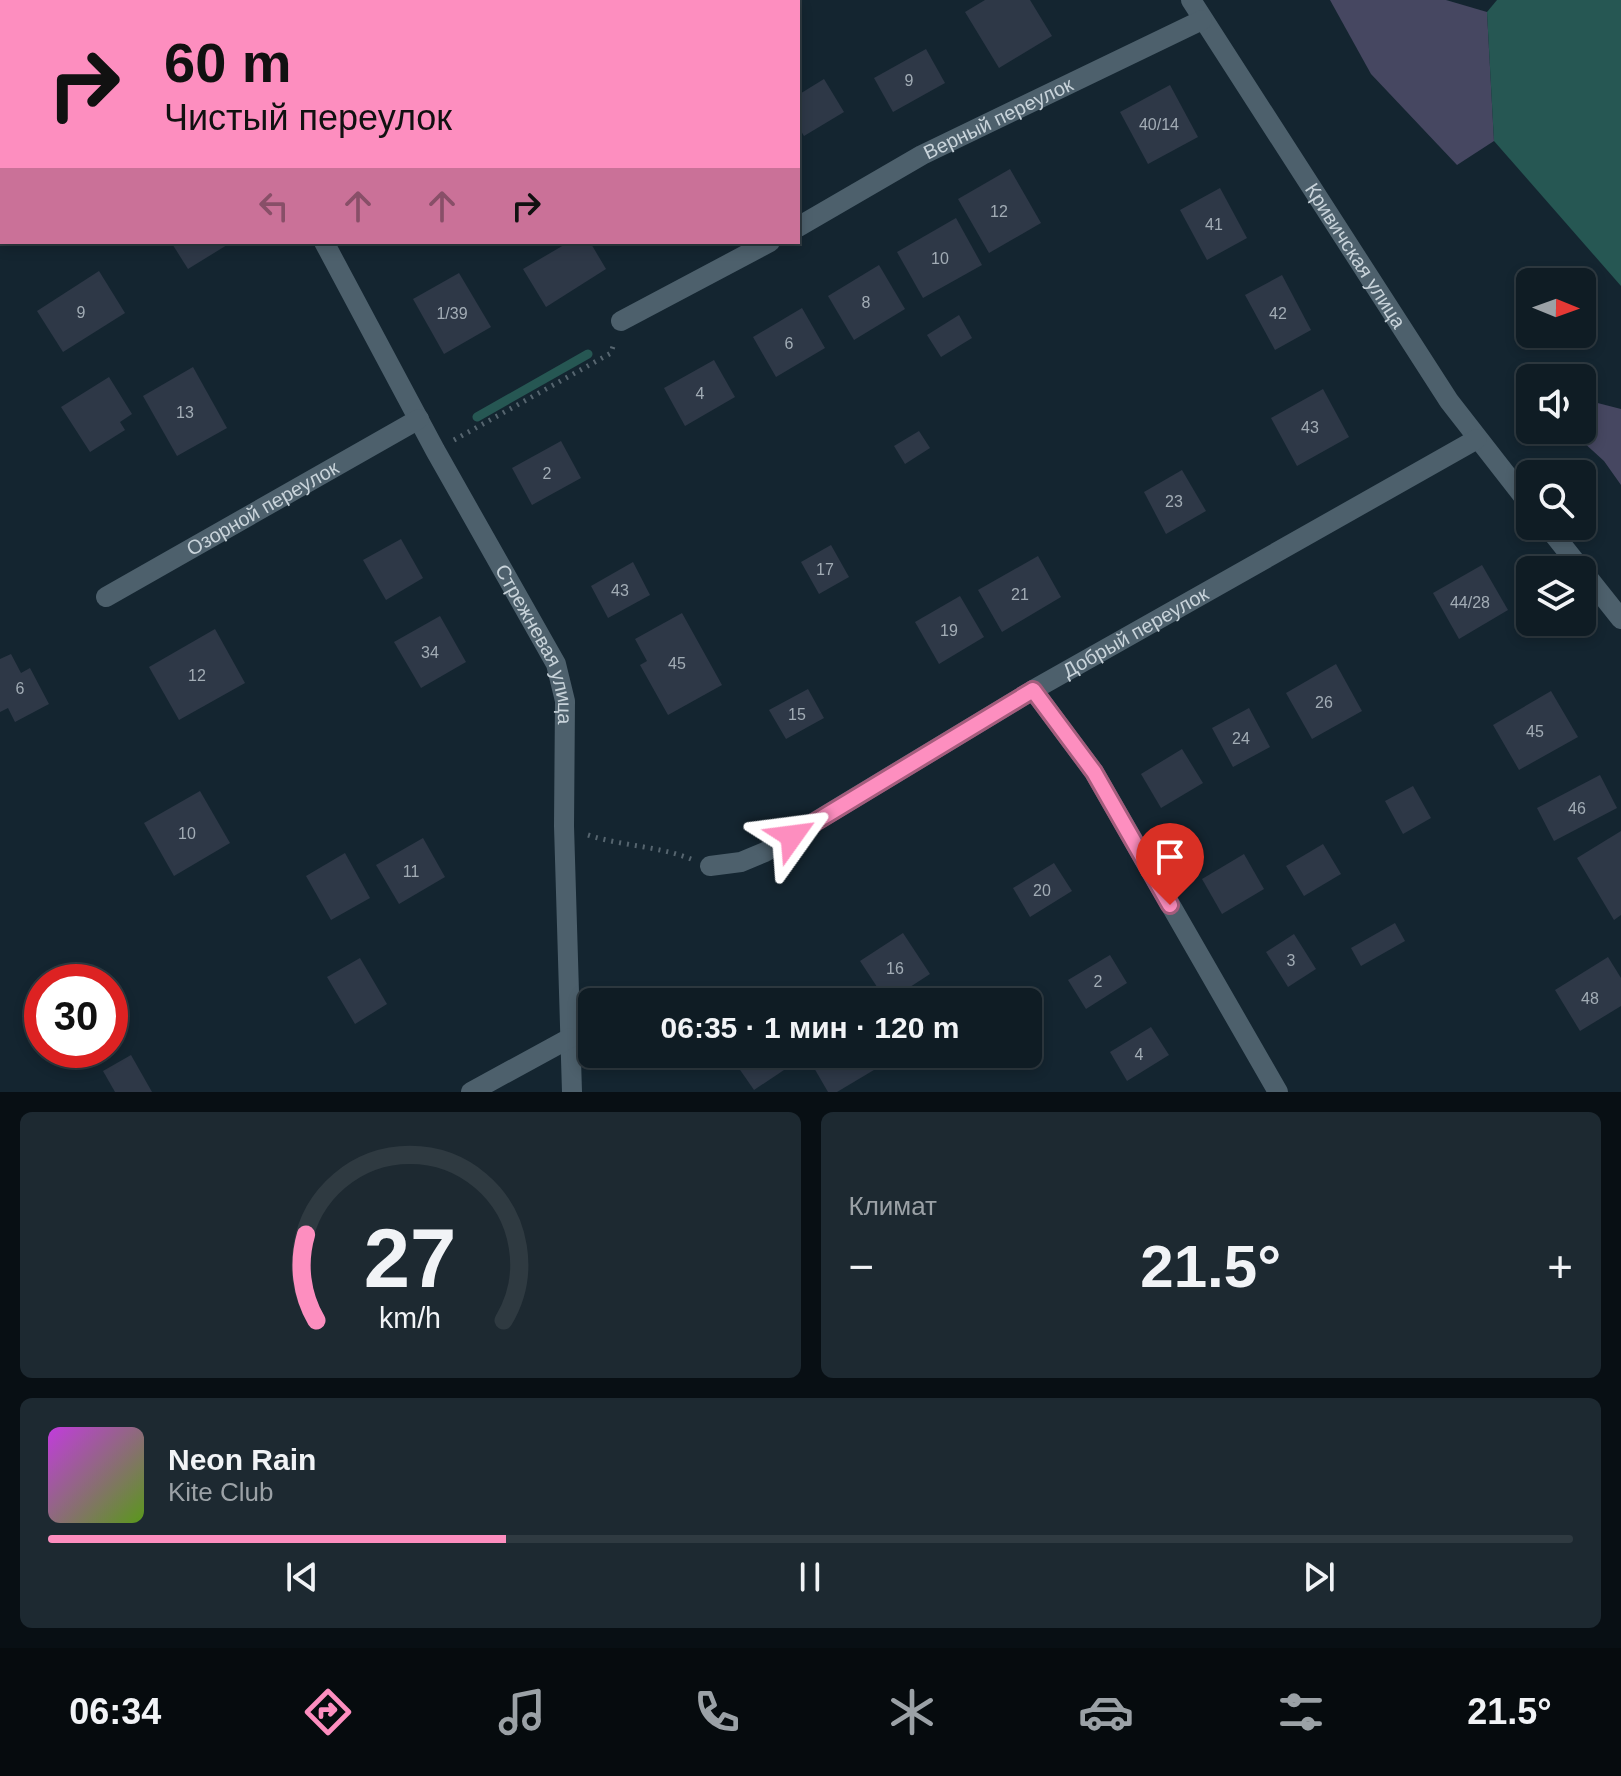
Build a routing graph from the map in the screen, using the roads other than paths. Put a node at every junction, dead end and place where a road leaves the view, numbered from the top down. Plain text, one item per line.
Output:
1 (1191, 0) edge
2 (1202, 20) junction
3 (800, 226) edge
4 (325, 244) edge
5 (766, 244) edge
6 (621, 321) road end
7 (419, 419) junction
8 (1477, 439) junction
9 (1516, 488) edge
10 (1558, 540) edge
11 (106, 597) dead end
12 (1621, 619) edge
13 (1033, 690) junction
14 (710, 866) road end
15 (570, 1038) junction
16 (471, 1092) edge
17 (572, 1092) edge
18 (1278, 1092) edge

1 - 2 street, Кривичская улица
2 - 3 street, Верный переулок
2 - 8 street, Кривичская улица
4 - 7 street, Стрежневая улица
5 - 6 street
7 - 11 street, Озорной переулок
7 - 15 street, Стрежневая улица
8 - 9 street, Кривичская улица
8 - 13 street, Добрый переулок
10 - 12 street
13 - 14 street, Добрый переулок
13 - 18 street
15 - 16 street
15 - 17 street, Стрежневая улица

